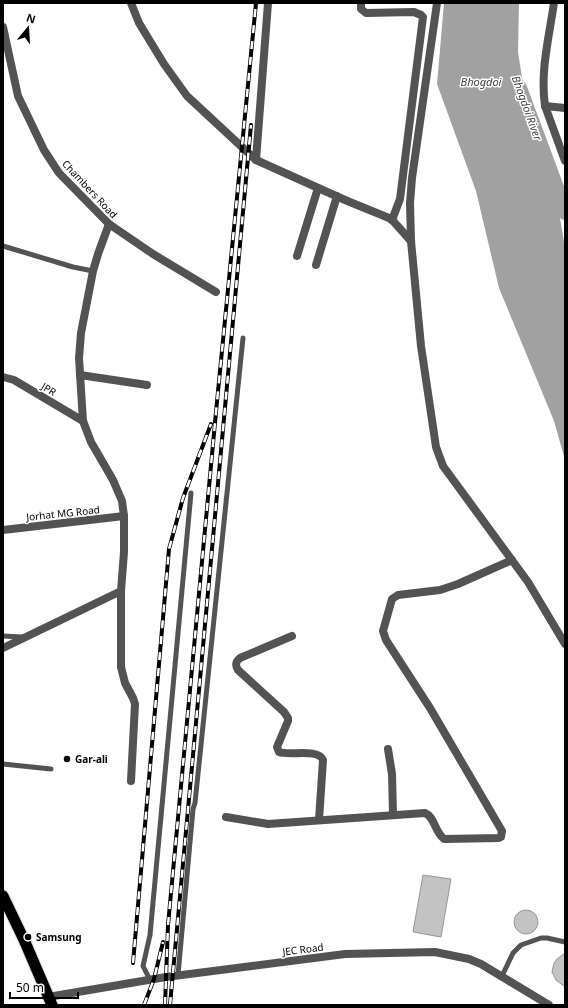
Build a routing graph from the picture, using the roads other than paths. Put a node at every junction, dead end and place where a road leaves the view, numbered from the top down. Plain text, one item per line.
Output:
1 (131, 3) edge
2 (268, 3) edge
3 (361, 3) edge
4 (437, 3) edge
5 (554, 3) edge
6 (3, 28) edge
7 (545, 106) junction
8 (565, 108) edge
9 (256, 160) junction
10 (565, 161) edge
11 (318, 188) junction
12 (336, 196) junction
13 (392, 220) junction
14 (109, 224) junction
15 (411, 241) junction
16 (3, 246) edge
17 (297, 256) dead end
18 (316, 265) dead end
19 (93, 271) junction
20 (216, 292) dead end
21 (243, 338) dead end
22 (80, 374) junction
23 (3, 377) edge
24 (147, 385) dead end
25 (83, 422) junction
26 (191, 492) dead end
27 (124, 516) junction
28 (3, 530) edge
29 (512, 560) junction
30 (121, 592) junction
31 (3, 636) edge
32 (292, 636) dead end
33 (27, 638) junction
34 (565, 644) edge
35 (3, 648) edge
36 (388, 750) dead end
37 (3, 764) edge
38 (51, 769) dead end
39 (131, 781) dead end
40 (393, 814) junction
41 (226, 817) dead end
42 (320, 820) junction
43 (3, 896) edge
44 (565, 942) edge
45 (178, 975) junction
46 (502, 976) junction
47 (150, 980) junction
48 (50, 1001) edge
49 (549, 1005) edge

1 - 9 street
2 - 9 street
3 - 13 street
4 - 15 street
5 - 7 street
6 - 14 street, Chambers Road
7 - 8 street
7 - 10 street
9 - 11 street
11 - 12 street
11 - 17 street
12 - 13 street
12 - 18 street
13 - 15 street
14 - 19 street
14 - 20 street, Chambers Road
15 - 29 street
16 - 19 lane
19 - 22 street
21 - 45 lane
22 - 24 street
22 - 25 street
23 - 25 street, JPR
25 - 27 street
26 - 47 lane
27 - 28 street, Jorhat MG Road
27 - 30 street
29 - 34 street
29 - 40 street
30 - 33 street
30 - 39 street
31 - 33 lane
32 - 42 street
33 - 35 street
36 - 40 street
37 - 38 lane
40 - 42 street
41 - 42 street
43 - 48 highway
44 - 46 lane
45 - 46 street, JEC Road
45 - 47 street, JEC Road
46 - 49 street, JEC Road
47 - 48 street, JEC Road

